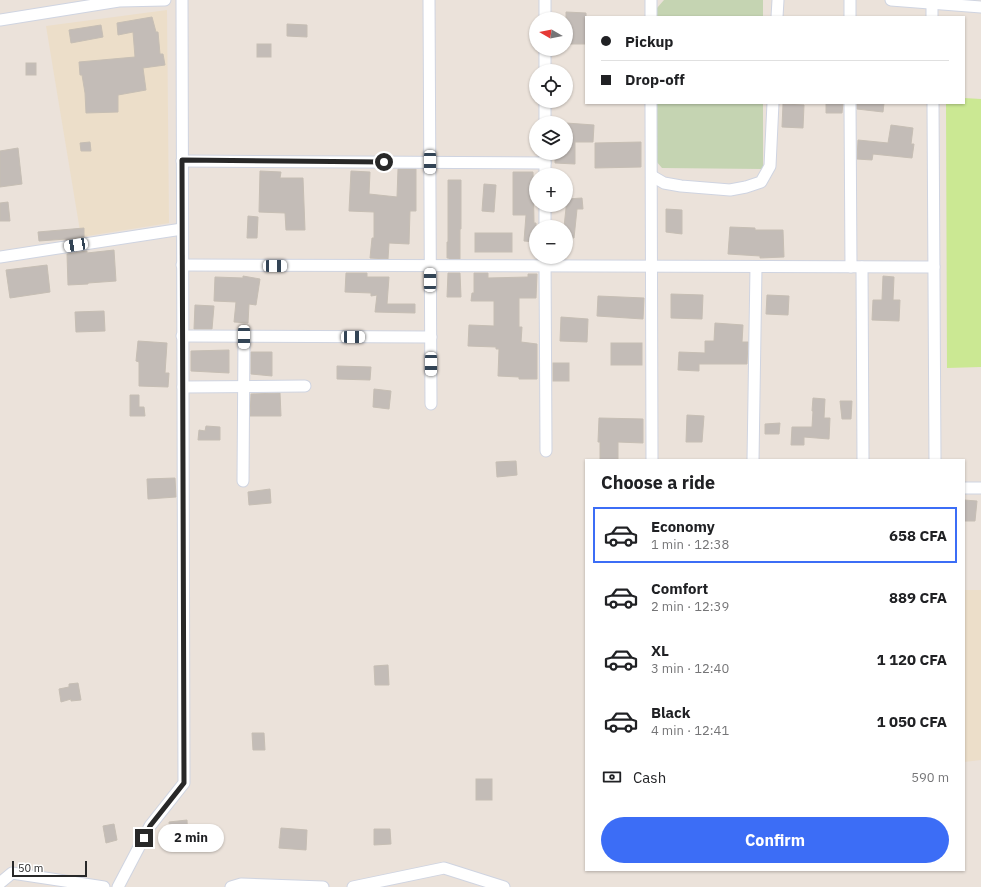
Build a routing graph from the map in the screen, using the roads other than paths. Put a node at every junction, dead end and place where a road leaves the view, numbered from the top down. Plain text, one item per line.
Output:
1 (119, 0) edge
2 (164, 0) edge
3 (182, 0) edge
4 (430, 0) edge
5 (545, 0) edge
6 (651, 0) edge
7 (778, 0) edge
8 (850, 0) edge
9 (891, 0) edge
10 (963, 3) edge
11 (932, 4) junction
12 (981, 7) edge
13 (545, 12) edge
14 (651, 16) edge
15 (777, 16) edge
16 (850, 16) edge
17 (932, 16) edge
18 (0, 20) edge
19 (651, 104) edge
20 (773, 104) edge
21 (850, 104) edge
22 (933, 104) edge
23 (529, 159) edge
24 (182, 160) junction
25 (430, 162) junction
26 (652, 176) junction
27 (182, 229) junction
28 (0, 257) edge
29 (529, 263) edge
30 (573, 263) edge
31 (545, 264) edge
32 (182, 265) junction
33 (430, 266) junction
34 (652, 266) junction
35 (756, 267) junction
36 (857, 267) junction
37 (934, 267) junction
38 (182, 336) junction
39 (244, 337) junction
40 (431, 337) junction
41 (244, 386) junction
42 (305, 386) dead end
43 (183, 387) junction
44 (431, 404) dead end
45 (546, 451) dead end
46 (652, 459) edge
47 (753, 459) edge
48 (862, 459) edge
49 (935, 459) edge
50 (243, 481) dead end
51 (965, 488) edge
52 (981, 488) edge
53 (0, 883) edge
54 (104, 887) edge
55 (118, 887) edge
56 (231, 887) edge
57 (323, 887) edge
58 (353, 887) edge
59 (504, 887) edge

1 - 2 street
1 - 18 street
3 - 24 street
4 - 25 street
5 - 13 street
6 - 14 street
7 - 15 street
8 - 16 street
9 - 11 street
10 - 11 street
10 - 12 street
11 - 17 street
19 - 26 street
20 - 26 street
21 - 36 street
22 - 37 street
23 - 25 street
24 - 25 street
24 - 27 street
25 - 33 street
26 - 34 street
27 - 28 street
27 - 32 street
29 - 33 street
30 - 34 street
31 - 45 street
32 - 33 street
32 - 38 street
33 - 40 street
34 - 35 street
34 - 46 street
35 - 36 street
35 - 47 street
36 - 37 street
36 - 48 street
37 - 49 street
38 - 39 street
38 - 43 street
39 - 40 street
39 - 41 street
40 - 44 street
41 - 42 street
41 - 43 street
41 - 50 street
43 - 55 street
51 - 52 street
53 - 54 street
56 - 57 street
58 - 59 street

